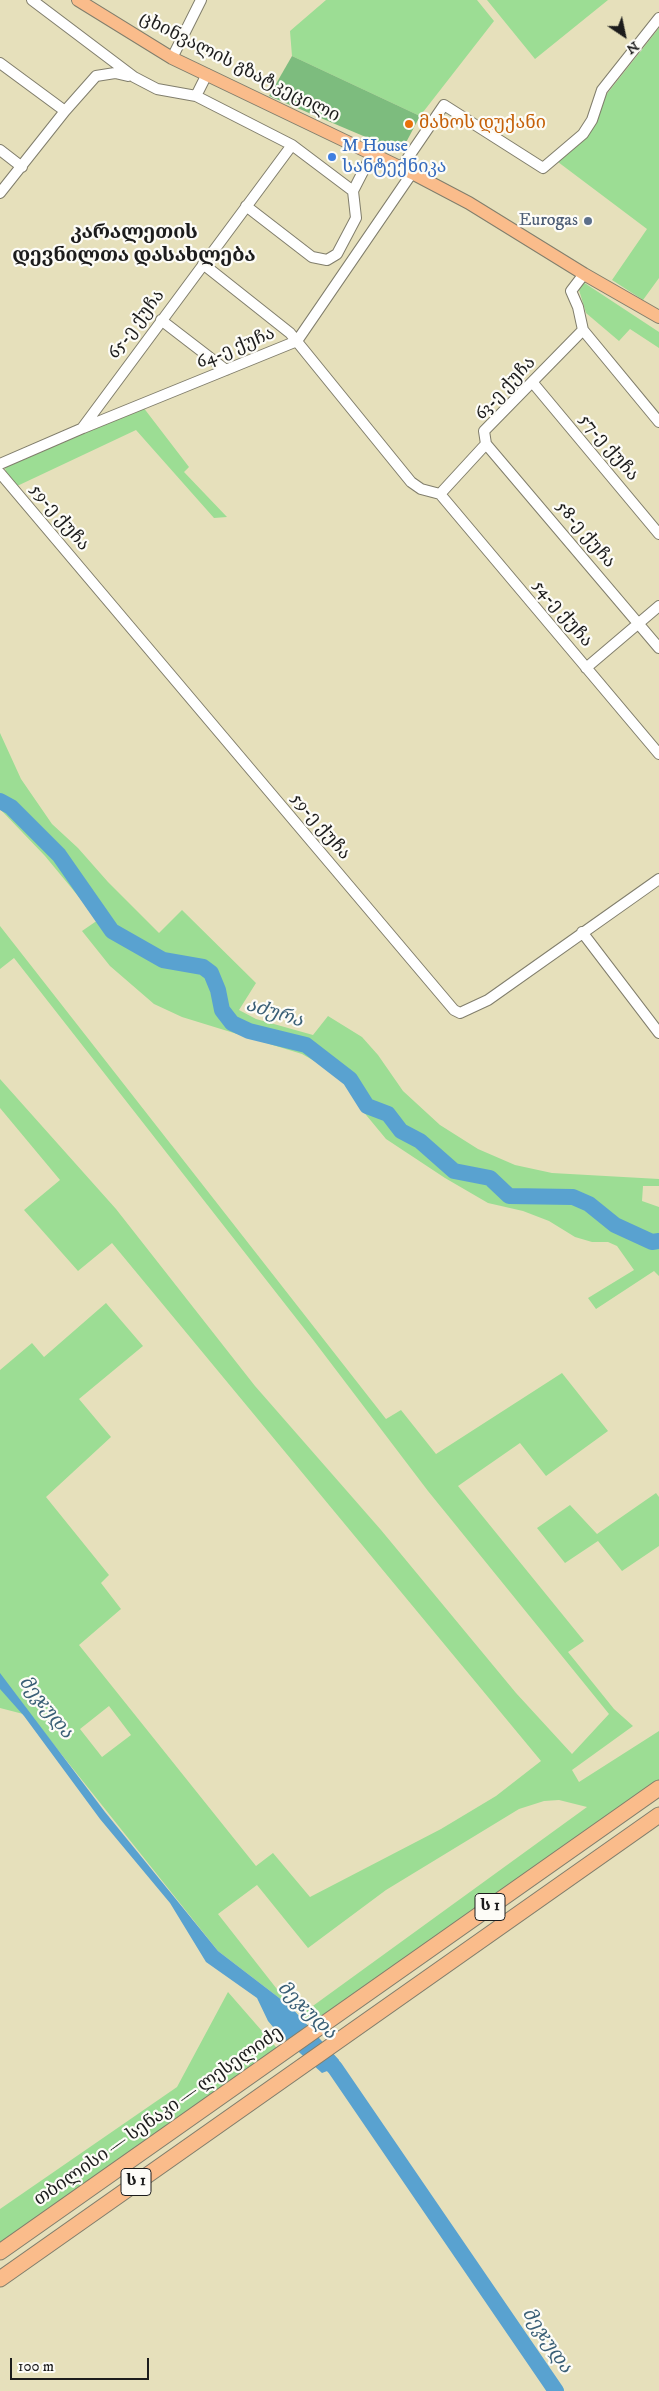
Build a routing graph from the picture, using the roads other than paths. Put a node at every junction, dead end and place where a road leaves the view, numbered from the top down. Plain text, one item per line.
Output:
1 (32, 0) edge
2 (78, 0) edge
3 (201, 0) edge
4 (659, 18) edge
5 (172, 58) junction
6 (0, 63) edge
7 (207, 74) junction
8 (134, 77) junction
9 (196, 96) junction
10 (65, 111) junction
11 (292, 145) junction
12 (0, 150) edge
13 (372, 154) junction
14 (22, 167) junction
15 (407, 171) junction
16 (353, 191) junction
17 (0, 193) edge
18 (246, 206) junction
19 (336, 254) junction
20 (203, 264) junction
21 (349, 265) junction
22 (584, 274) junction
23 (659, 317) edge
24 (161, 320) junction
25 (583, 330) junction
26 (297, 341) junction
27 (226, 370) junction
28 (533, 383) junction
29 (659, 422) edge
30 (83, 428) junction
31 (486, 444) junction
32 (0, 464) edge
33 (1, 474) edge
34 (440, 494) junction
35 (659, 534) edge
36 (659, 606) edge
37 (638, 623) junction
38 (659, 648) edge
39 (586, 668) junction
40 (659, 754) edge
41 (659, 879) edge
42 (582, 932) junction
43 (659, 1033) edge
44 (659, 1788) edge
45 (659, 1815) edge
46 (0, 2252) edge
47 (0, 2278) edge

1 - 8 street
2 - 5 main road, ცხინვალის გზატკეცილი
3 - 5 street
4 - 15 street, 64-ე ქუჩა
5 - 7 main road, ცხინვალის გზატკეცილი
6 - 10 street
7 - 9 street
7 - 13 main road, ცხინვალის გზატკეცილი
8 - 9 street
8 - 10 street
9 - 11 street
10 - 14 street
11 - 16 street
11 - 18 street, 65-ე ქუჩა
12 - 14 street
13 - 15 main road, ცხინვალის გზატკეცილი
13 - 16 street
14 - 17 street
15 - 21 street, 64-ე ქუჩა
15 - 22 main road, ცხინვალის გზატკეცილი
16 - 19 street
18 - 19 street
18 - 20 street, 65-ე ქუჩა
19 - 21 street
20 - 24 street, 65-ე ქუჩა
20 - 26 street
21 - 26 street, 64-ე ქუჩა
22 - 23 main road, ცხინვალის გზატკეცილი
22 - 25 street
24 - 27 street
24 - 30 street, 65-ე ქუჩა
25 - 28 street, 63-ე ქუჩა
25 - 29 street
26 - 27 street, 64-ე ქუჩა
26 - 34 street
27 - 30 street, 64-ე ქუჩა
28 - 31 street, 63-ე ქუჩა
28 - 35 street, 57-ე ქუჩა
30 - 32 street, 64-ე ქუჩა
31 - 34 street, 63-ე ქუჩა
31 - 37 street, 58-ე ქუჩა
33 - 42 street, 59-ე ქუჩა
34 - 39 street, 54-ე ქუჩა
36 - 37 street
37 - 38 street, 58-ე ქუჩა
37 - 39 street
39 - 40 street, 54-ე ქუჩა
41 - 42 street, 59-ე ქუჩა
42 - 43 street
44 - 46 highway, თბილისი — სენაკი — ლესელიძე / ს 1
45 - 47 highway, ს 1

